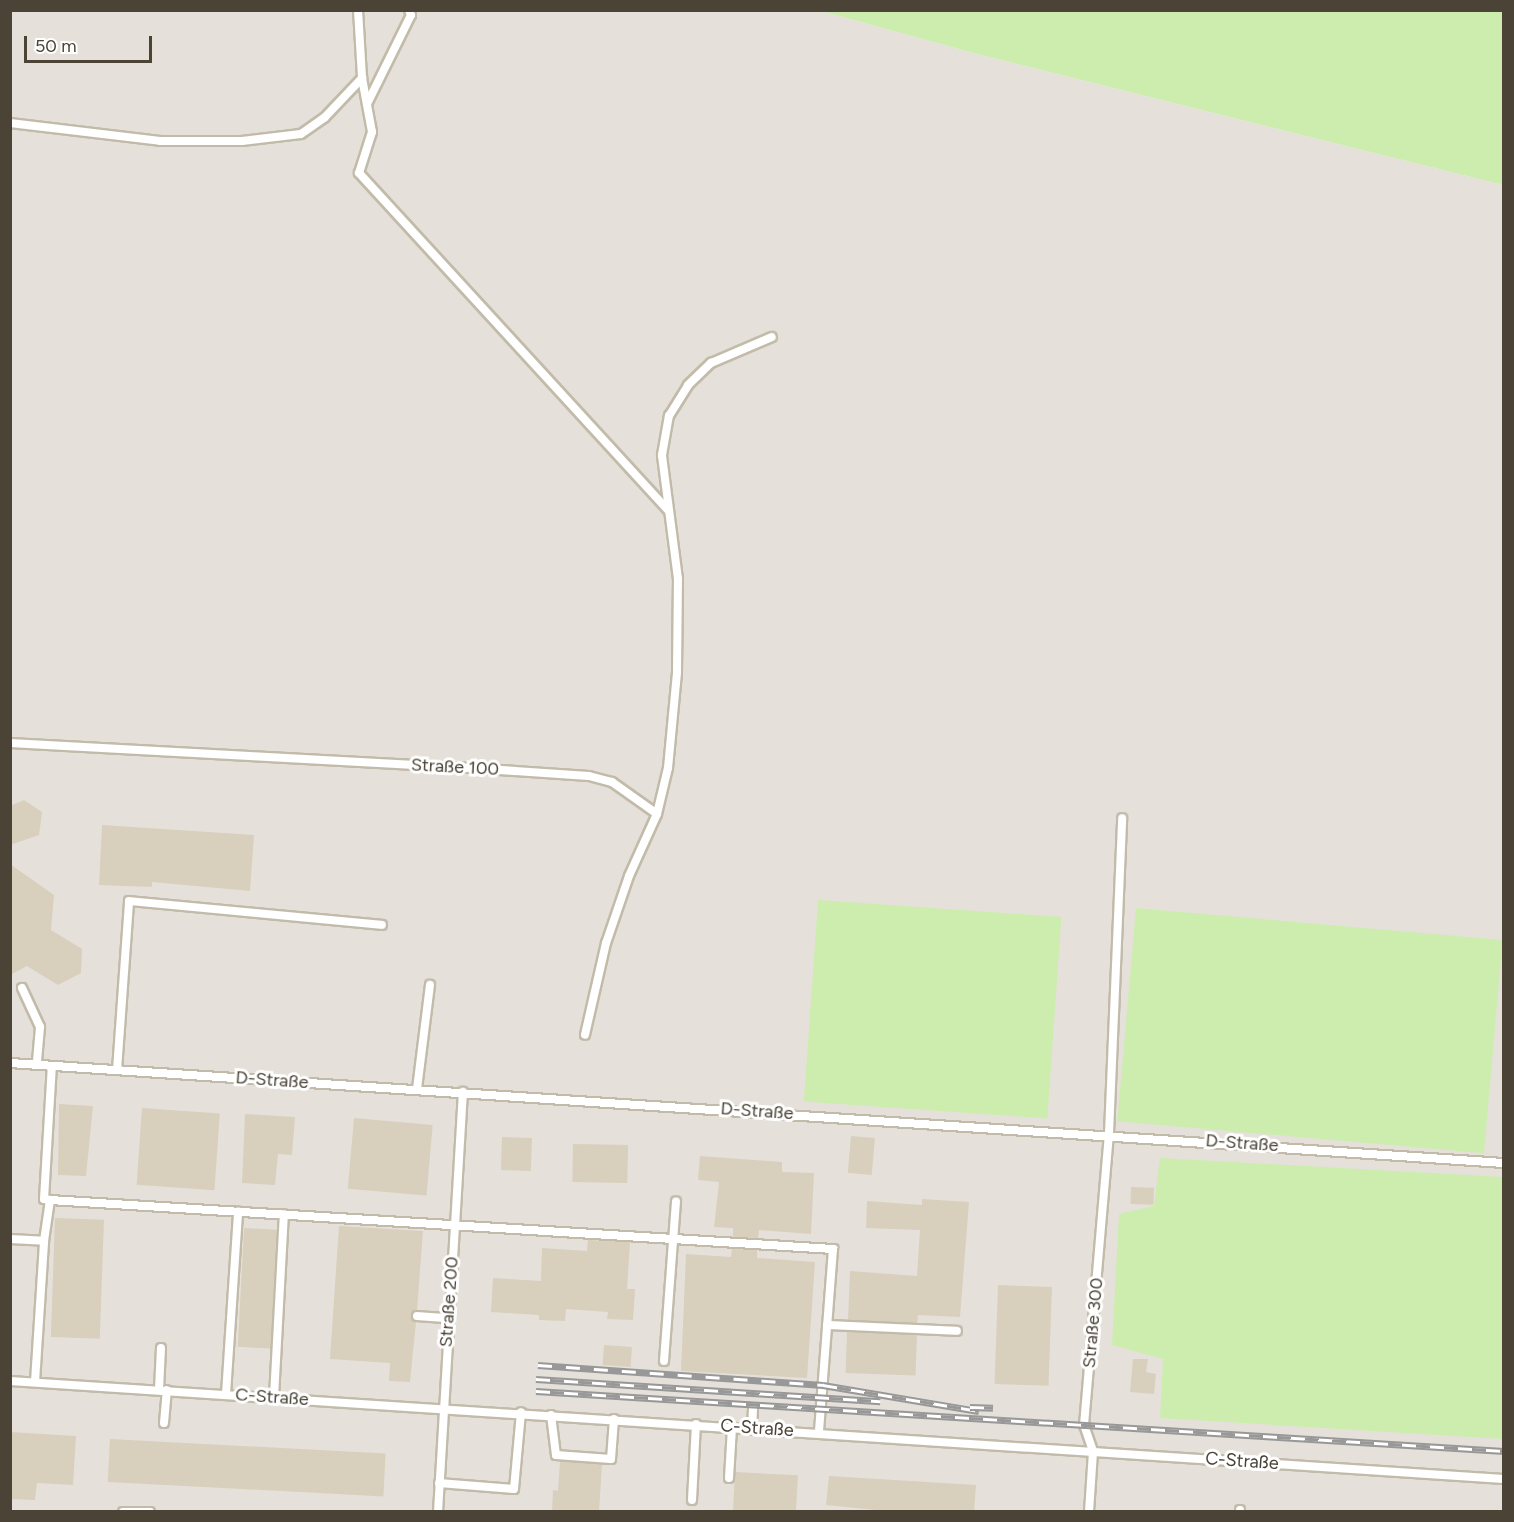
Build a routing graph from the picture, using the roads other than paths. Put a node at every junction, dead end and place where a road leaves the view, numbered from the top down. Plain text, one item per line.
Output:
1 (358, 10) edge
2 (410, 10) edge
3 (362, 78) junction
4 (367, 104) junction
5 (10, 123) edge
6 (772, 337) dead end
7 (667, 509) junction
8 (10, 743) edge
9 (657, 814) junction
10 (1122, 818) dead end
11 (382, 925) dead end
12 (430, 985) dead end
13 (22, 988) dead end
14 (585, 1035) dead end
15 (10, 1063) edge
16 (37, 1065) junction
17 (51, 1066) junction
18 (117, 1070) junction
19 (417, 1089) junction
20 (463, 1092) junction
21 (1109, 1133) junction
22 (1503, 1163) edge
23 (50, 1200) junction
24 (676, 1201) dead end
25 (238, 1211) junction
26 (284, 1214) junction
27 (454, 1225) junction
28 (10, 1239) edge
29 (674, 1239) junction
30 (44, 1240) junction
31 (417, 1316) dead end
32 (448, 1318) junction
33 (827, 1324) junction
34 (957, 1331) dead end
35 (162, 1348) dead end
36 (664, 1361) dead end
37 (10, 1381) edge
38 (34, 1382) junction
39 (163, 1390) junction
40 (226, 1394) junction
41 (274, 1397) junction
42 (442, 1407) junction
43 (753, 1408) dead end
44 (521, 1412) junction
45 (551, 1414) junction
46 (614, 1419) junction
47 (164, 1423) dead end
48 (696, 1424) junction
49 (732, 1427) junction
50 (752, 1428) junction
51 (819, 1433) junction
52 (1093, 1451) junction
53 (729, 1478) dead end
54 (1503, 1479) edge
55 (439, 1484) junction
56 (692, 1500) dead end
57 (123, 1512) edge
58 (150, 1512) edge
59 (438, 1512) edge
60 (1089, 1512) edge

1 - 3 lane
2 - 4 lane
3 - 4 lane
3 - 5 lane
4 - 7 lane
6 - 7 lane
7 - 9 lane
8 - 9 lane, Straße 100
9 - 14 lane
10 - 21 lane, Straße 300
11 - 18 lane
12 - 19 lane
13 - 16 lane
15 - 16 lane, D-Straße
16 - 17 lane, D-Straße
17 - 18 lane, D-Straße
17 - 23 lane
18 - 19 lane, D-Straße
19 - 20 lane, D-Straße
20 - 21 lane, D-Straße
20 - 27 lane, Straße 200
21 - 22 lane, D-Straße
21 - 52 lane, Straße 300
23 - 25 lane
23 - 30 lane
24 - 29 lane
25 - 26 lane
25 - 40 lane
26 - 27 lane
26 - 41 lane
27 - 29 lane
27 - 32 lane, Straße 200
28 - 30 lane
29 - 33 lane
29 - 36 lane
30 - 38 lane
31 - 32 lane
32 - 42 lane, Straße 200
33 - 34 lane
33 - 51 lane
35 - 39 lane
37 - 38 lane, C-Straße
38 - 39 lane, C-Straße
39 - 40 lane, C-Straße
39 - 47 lane
40 - 41 lane, C-Straße
41 - 42 lane, C-Straße
42 - 44 lane, C-Straße
42 - 55 lane, Straße 200
43 - 50 lane
44 - 45 lane, C-Straße
44 - 55 lane
45 - 46 lane, C-Straße
45 - 46 lane
46 - 48 lane, C-Straße
48 - 49 lane, C-Straße
48 - 56 lane
49 - 50 lane, C-Straße
49 - 53 lane
50 - 51 lane, C-Straße
51 - 52 lane, C-Straße
52 - 54 lane, C-Straße
52 - 60 lane, Straße 300
55 - 59 lane, Straße 200
57 - 58 lane

